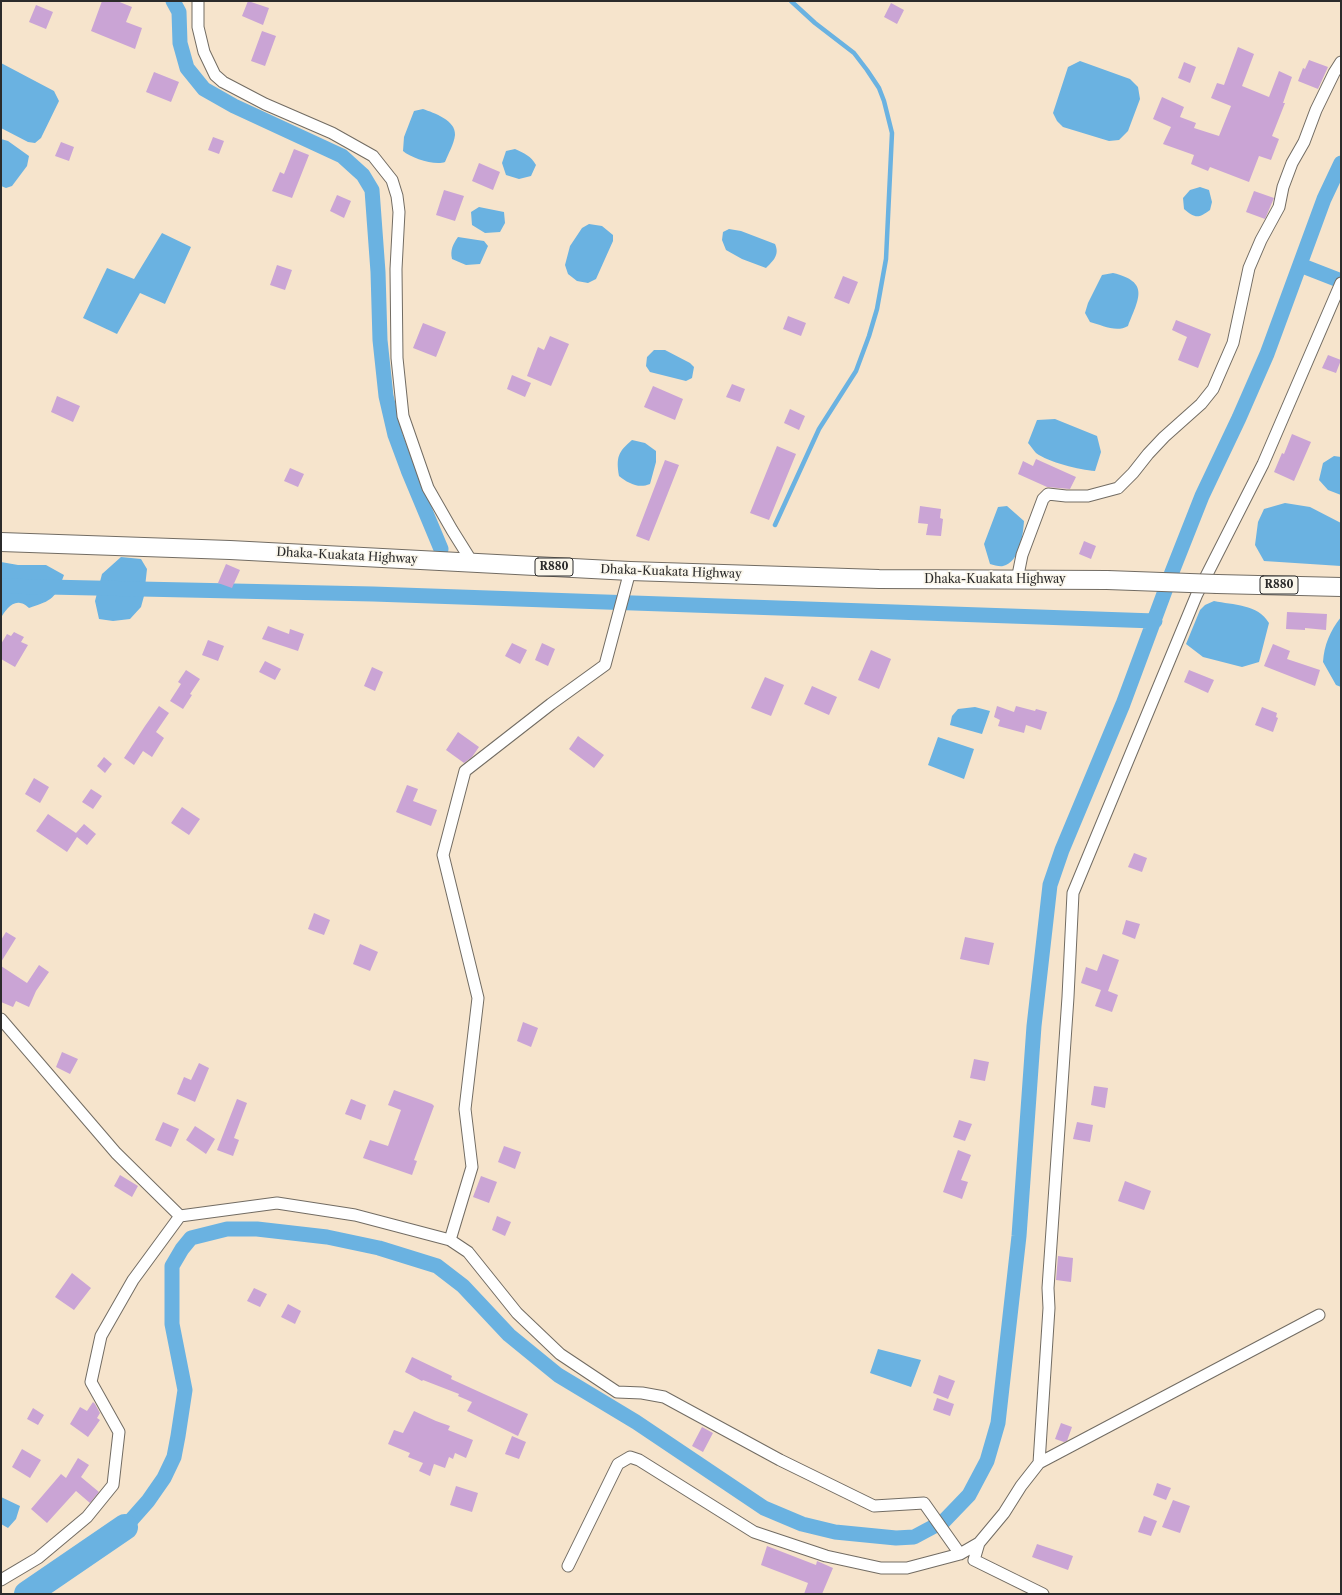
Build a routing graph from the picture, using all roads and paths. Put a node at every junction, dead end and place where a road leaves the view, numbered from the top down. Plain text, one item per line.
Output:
1 (198, 1) edge
2 (1341, 62) edge
3 (1341, 283) edge
4 (1, 542) edge
5 (472, 562) junction
6 (630, 571) junction
7 (1017, 580) junction
8 (1341, 587) edge
9 (1, 1019) edge
10 (180, 1216) junction
11 (450, 1240) junction
12 (1319, 1315) dead end
13 (1039, 1463) junction
14 (979, 1543) junction
15 (960, 1554) junction
16 (568, 1566) dead end
17 (1, 1580) edge
18 (1043, 1594) edge

1 - 5 street
2 - 7 street
3 - 13 street
4 - 5 main road, Dhaka-Kuakata Highway / R880
5 - 6 main road, Dhaka-Kuakata Highway / R880
6 - 7 main road, Dhaka-Kuakata Highway / R880
6 - 11 street
7 - 8 main road, Dhaka-Kuakata Highway / R880, bridge
9 - 10 street
10 - 11 street
10 - 17 street
11 - 15 street
12 - 13 street
13 - 14 street
14 - 15 street
14 - 18 street
15 - 16 street

